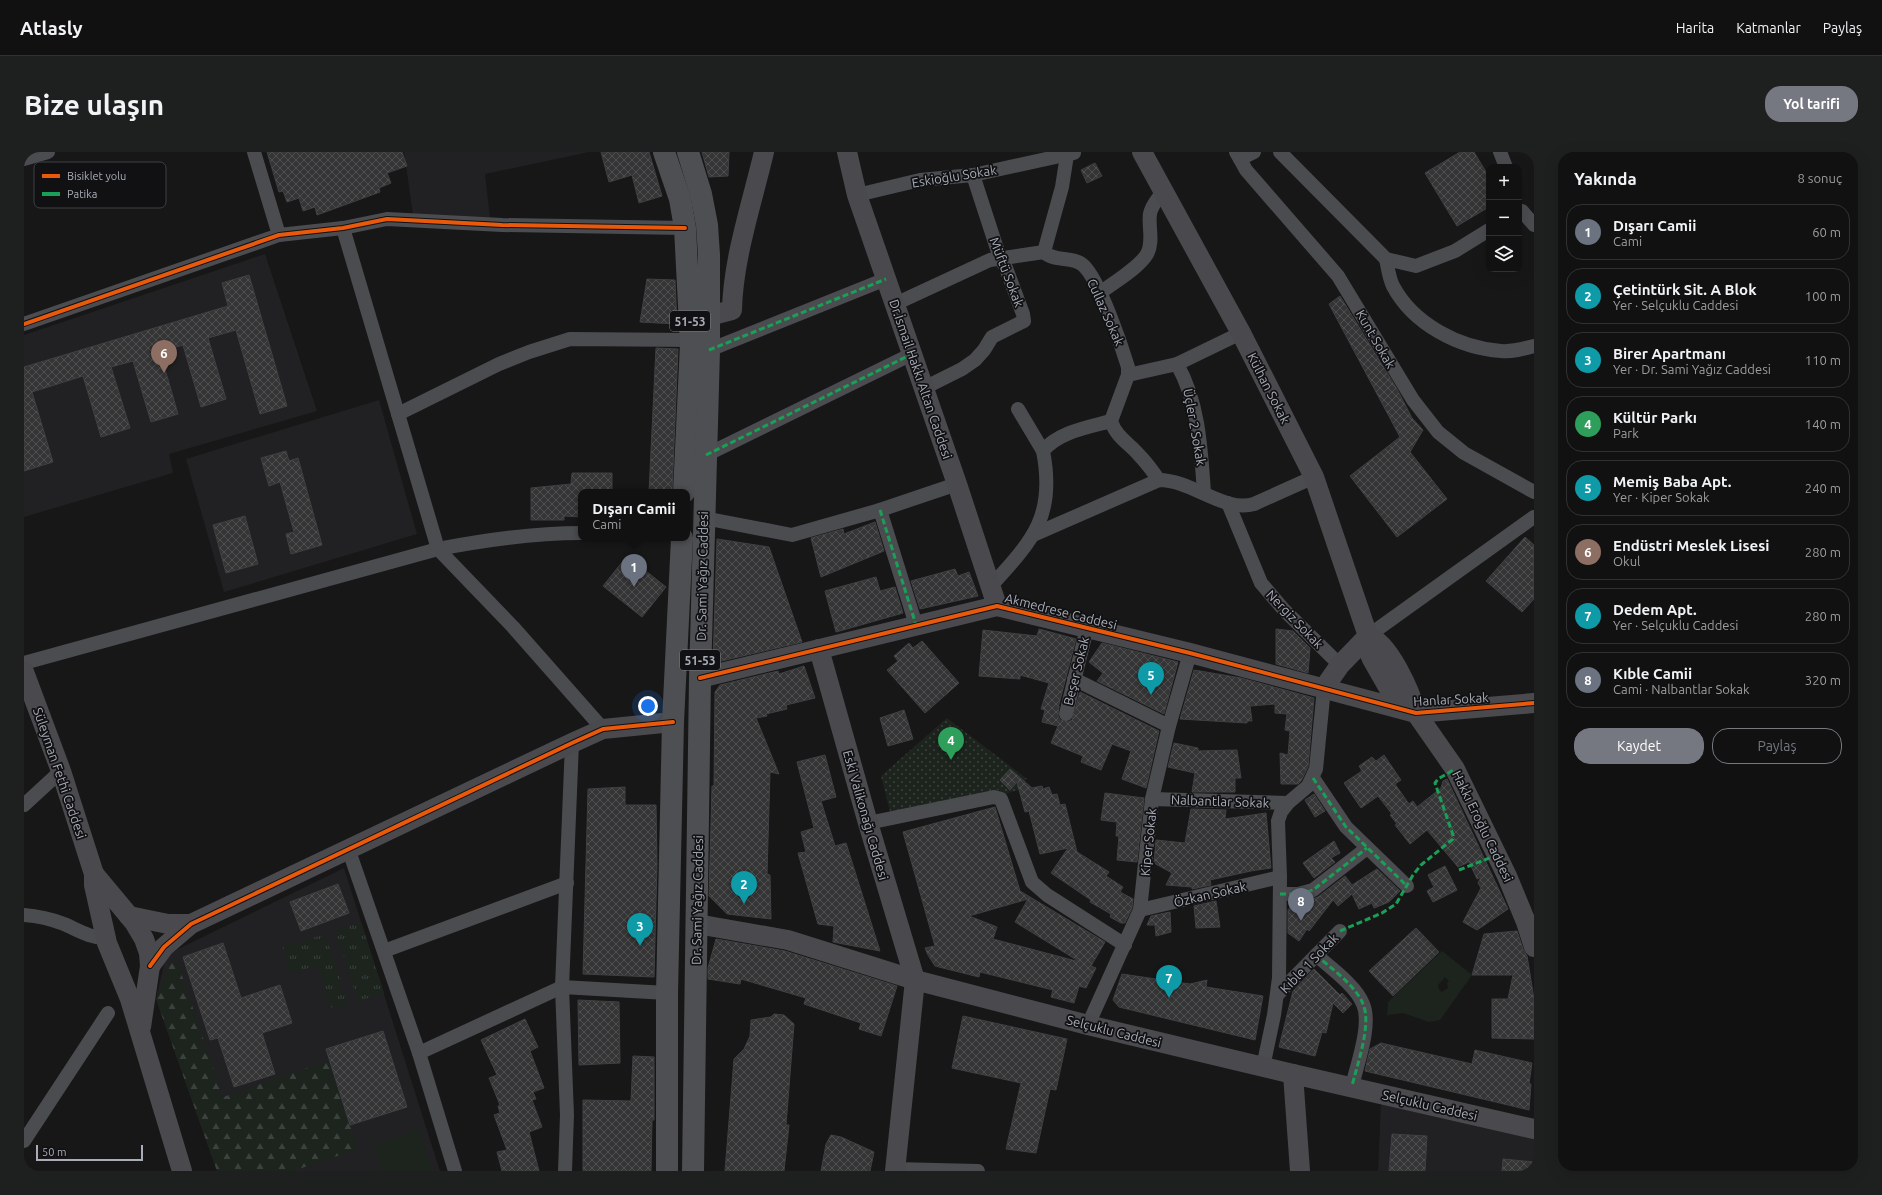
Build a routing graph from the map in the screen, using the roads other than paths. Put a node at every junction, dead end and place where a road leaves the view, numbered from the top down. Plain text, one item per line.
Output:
1 (48, 152) edge
2 (254, 152) edge
3 (664, 152) edge
4 (688, 152) edge
5 (764, 152) edge
6 (847, 152) edge
7 (1142, 152) edge
8 (1254, 152) edge
9 (1280, 152) edge
10 (1500, 152) edge
11 (1072, 153) edge
12 (1238, 156) edge
13 (24, 160) edge
14 (1505, 164) edge
15 (973, 175) junction
16 (1164, 190) junction
17 (857, 195) junction
18 (1522, 210) edge
19 (1534, 225) edge
20 (343, 228) junction
21 (685, 228) junction
22 (1486, 232) edge
23 (279, 236) junction
24 (1044, 252) junction
25 (1000, 258) junction
26 (1386, 259) junction
27 (886, 279) junction
28 (1100, 293) junction
29 (895, 304) junction
30 (709, 316) junction
31 (24, 324) edge
32 (1241, 334) junction
33 (700, 345) junction
34 (1534, 346) edge
35 (912, 354) junction
36 (1177, 364) junction
37 (1128, 375) junction
38 (924, 388) junction
39 (1018, 409) dead end
40 (398, 414) junction
41 (1111, 421) junction
42 (1043, 451) junction
43 (706, 455) junction
44 (1314, 477) junction
45 (1159, 480) junction
46 (958, 484) junction
47 (684, 489) edge
48 (1534, 492) edge
49 (1204, 493) junction
50 (1228, 503) junction
51 (880, 510) junction
52 (1534, 517) edge
53 (704, 518) junction
54 (578, 532) edge
55 (1033, 535) junction
56 (682, 541) edge
57 (438, 549) junction
58 (990, 587) junction
59 (997, 606) junction
60 (916, 625) junction
61 (1087, 628) junction
62 (1368, 636) junction
63 (819, 649) junction
64 (1190, 652) junction
65 (24, 663) edge
66 (1340, 665) junction
67 (24, 672) edge
68 (700, 678) junction
69 (1074, 679) junction
70 (1324, 688) junction
71 (1534, 703) edge
72 (1416, 713) junction
73 (1066, 714) dead end
74 (673, 722) junction
75 (1169, 726) junction
76 (603, 729) junction
77 (572, 743) junction
78 (61, 771) junction
79 (1313, 778) junction
80 (1152, 799) junction
81 (1288, 803) junction
82 (24, 805) edge
83 (868, 823) junction
84 (1367, 848) junction
85 (349, 851) junction
86 (94, 874) junction
87 (1280, 877) junction
88 (567, 883) junction
89 (1407, 886) dead end
90 (1280, 894) junction
91 (1140, 910) junction
92 (24, 915) edge
93 (129, 916) junction
94 (192, 924) junction
95 (697, 924) junction
96 (1340, 931) dead end
97 (106, 938) junction
98 (1125, 945) junction
99 (1534, 947) edge
100 (384, 951) junction
101 (1316, 955) junction
102 (150, 966) junction
103 (915, 980) junction
104 (562, 987) junction
105 (667, 992) junction
106 (1277, 996) junction
107 (108, 1013) dead end
108 (1088, 1024) junction
109 (140, 1032) junction
110 (419, 1053) junction
111 (1263, 1067) junction
112 (1293, 1074) junction
113 (1352, 1086) junction
114 (1534, 1129) edge
115 (24, 1141) edge
116 (895, 1170) edge
117 (182, 1171) edge
118 (455, 1171) edge
119 (566, 1171) edge
120 (667, 1171) edge
121 (693, 1171) edge
122 (978, 1171) edge
123 (1300, 1171) edge

1 - 13 street
2 - 23 street
3 - 21 main road, Dr. Sami Yağız Caddesi / 51-53
4 - 30 main road, Dr. Sami Yağız Caddesi / 51-53
5 - 30 street
6 - 17 street, Dr.İsmail Hakkı Altan Caddesi
7 - 16 street, Külhan Sokak
8 - 12 street
9 - 26 street
10 - 14 street
11 - 15 street, Eskioğlu Sokak
11 - 24 street
12 - 48 street, Kunt Sokak
15 - 17 street, Eskioğlu Sokak
15 - 25 street, Müftü Sokak
16 - 28 street
16 - 32 street, Külhan Sokak
17 - 27 street, Dr.İsmail Hakkı Altan Caddesi
18 - 19 street
20 - 21 street
20 - 23 street
20 - 40 street
21 - 33 main road, Dr. Sami Yağız Caddesi / 51-53
22 - 26 street
23 - 31 street
24 - 25 street
24 - 28 street, Cullaz Sokak
25 - 29 street
25 - 38 street, Müftü Sokak
26 - 34 street
27 - 29 street, Dr.İsmail Hakkı Altan Caddesi
27 - 33 street
28 - 37 street, Cullaz Sokak
29 - 35 street, Dr.İsmail Hakkı Altan Caddesi
30 - 33 main road, Dr. Sami Yağız Caddesi / 51-53
32 - 36 street
32 - 44 street, Külhan Sokak
33 - 40 street
33 - 43 main road, Dr. Sami Yağız Caddesi / 51-53
33 - 47 main road, Dr. Sami Yağız Caddesi / 51-53
35 - 38 street, Dr.İsmail Hakkı Altan Caddesi
35 - 43 street
36 - 37 street
36 - 49 street, Üçler 2 Sokak
37 - 41 street, Cullaz Sokak
38 - 46 street, Dr.İsmail Hakkı Altan Caddesi
39 - 42 street
40 - 57 street
41 - 42 street
41 - 45 street
42 - 55 street
43 - 53 main road, Dr. Sami Yağız Caddesi / 51-53
44 - 50 street
44 - 62 street, Külhan Sokak
45 - 49 street
45 - 55 street
46 - 51 street
46 - 58 street, Dr.İsmail Hakkı Altan Caddesi
49 - 50 street
50 - 66 street, Nergiz Sokak
51 - 53 street
51 - 60 street
52 - 62 street
53 - 68 main road, Dr. Sami Yağız Caddesi / 51-53
54 - 57 street
55 - 58 street
56 - 74 main road, Dr. Sami Yağız Caddesi / 51-53
57 - 65 street
57 - 76 street
58 - 59 street, Dr.İsmail Hakkı Altan Caddesi
59 - 60 street, Akmedrese Caddesi
59 - 61 street, Akmedrese Caddesi
60 - 63 street, Akmedrese Caddesi
61 - 64 street, Akmedrese Caddesi
61 - 69 street, Beşer Sokak
62 - 66 street
62 - 72 street
63 - 68 street, Akmedrese Caddesi
63 - 83 street, Eski Valikonağı Caddesi
64 - 70 street, Akmedrese Caddesi
64 - 75 street, Kiper Sokak
66 - 70 street
67 - 78 street, Süleyman Fethi Caddesi
68 - 95 main road, Dr. Sami Yağız Caddesi / 51-53
69 - 73 street, Beşer Sokak
69 - 75 street
70 - 72 street, Hanlar Sokak
70 - 79 street, Nalbantlar Sokak
71 - 72 street, Hanlar Sokak
72 - 99 street, Hakkı Eroğlu Caddesi
74 - 76 street
74 - 105 main road, Dr. Sami Yağız Caddesi / 51-53
75 - 80 street, Kiper Sokak
76 - 77 street
77 - 85 street
77 - 88 street
78 - 82 street
78 - 86 street, Süleyman Fethi Caddesi
79 - 81 street, Nalbantlar Sokak
79 - 84 street
80 - 81 street, Nalbantlar Sokak
80 - 91 street, Kiper Sokak
81 - 87 street, Nalbantlar Sokak
83 - 98 street
83 - 103 street, Eski Valikonağı Caddesi
84 - 89 street
84 - 90 street
85 - 94 street
85 - 100 street
86 - 93 street, Süleyman Fethi Caddesi
86 - 97 street, Süleyman Fethi Caddesi
87 - 90 street, Nalbantlar Sokak
87 - 91 street, Özkan Sokak
88 - 100 street
88 - 104 street
90 - 106 street, Nalbantlar Sokak
91 - 98 street, Kiper Sokak
92 - 97 street
93 - 94 street
93 - 102 street, Süleyman Fethi Caddesi
94 - 102 street
95 - 103 street, Selçuklu Caddesi
95 - 121 main road, Dr. Sami Yağız Caddesi / 51-53
96 - 101 street, Kıble 1 Sokak
97 - 109 street, Süleyman Fethi Caddesi
98 - 108 street, Kiper Sokak
100 - 110 street
101 - 106 street, Kıble 1 Sokak
101 - 113 street
102 - 109 street, Süleyman Fethi Caddesi
103 - 108 street, Selçuklu Caddesi
103 - 116 street
104 - 105 street
104 - 110 street
104 - 119 street
105 - 120 main road, Dr. Sami Yağız Caddesi / 51-53
106 - 111 street, Nalbantlar Sokak
107 - 115 street
108 - 111 street, Selçuklu Caddesi
109 - 117 street, Süleyman Fethi Caddesi
110 - 118 street
111 - 112 street, Selçuklu Caddesi
112 - 113 street, Selçuklu Caddesi
112 - 123 street
113 - 114 street, Selçuklu Caddesi
116 - 122 street

